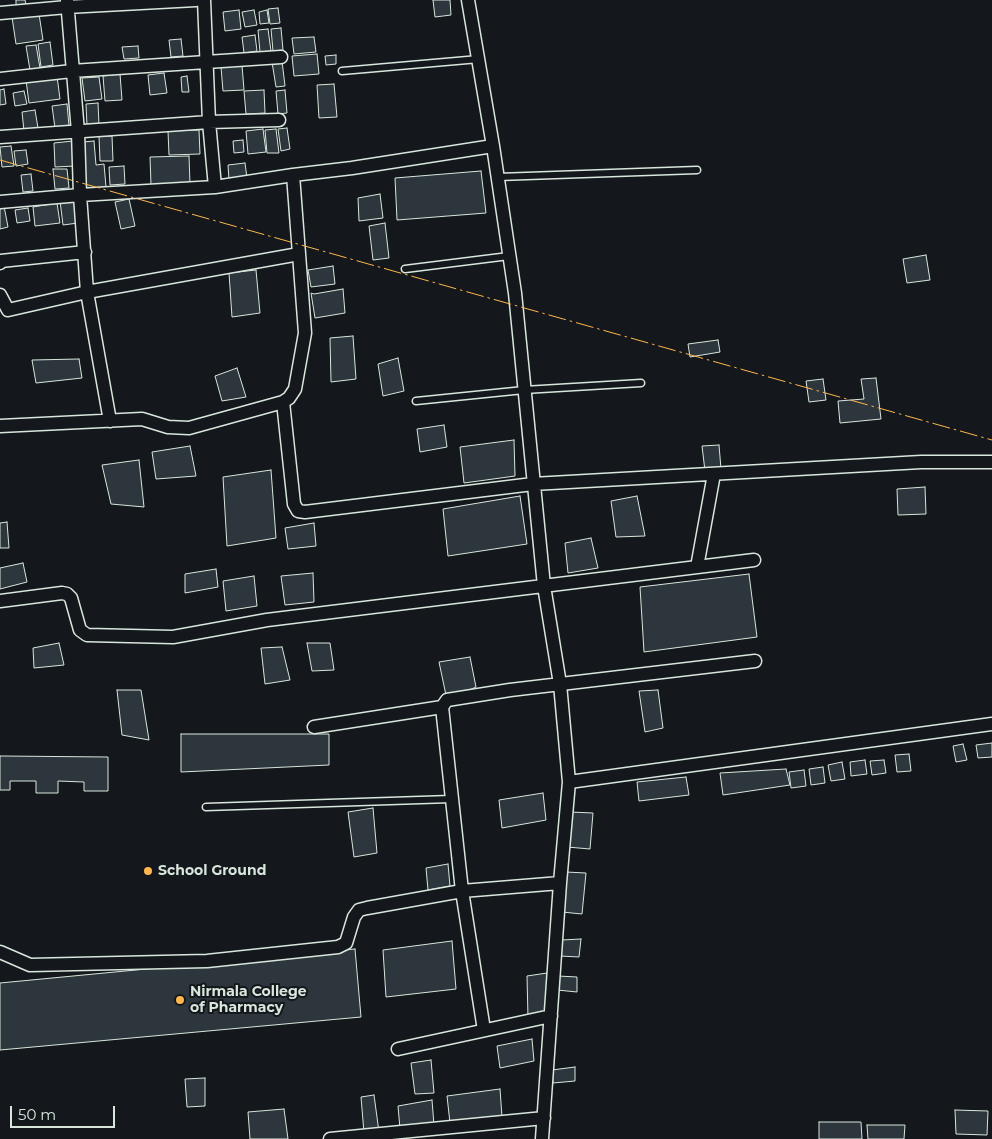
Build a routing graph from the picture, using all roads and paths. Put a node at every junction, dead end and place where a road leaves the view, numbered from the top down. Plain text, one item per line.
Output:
1 (196, 0) edge
2 (204, 0) edge
3 (468, 0) edge
4 (67, 3) edge
5 (0, 13) edge
6 (281, 57) dead end
7 (479, 59) junction
8 (207, 61) junction
9 (342, 70) dead end
10 (72, 71) junction
11 (0, 79) edge
12 (279, 120) dead end
13 (209, 122) junction
14 (78, 132) junction
15 (0, 137) edge
16 (493, 146) junction
17 (697, 170) dead end
18 (294, 175) junction
19 (498, 178) junction
20 (215, 188) junction
21 (80, 195) junction
22 (0, 202) edge
23 (85, 252) junction
24 (299, 254) junction
25 (509, 256) junction
26 (0, 264) edge
27 (405, 269) dead end
28 (87, 292) junction
29 (0, 295) edge
30 (641, 383) dead end
31 (524, 390) junction
32 (283, 402) junction
33 (416, 402) dead end
34 (110, 421) junction
35 (0, 426) edge
36 (992, 462) edge
37 (714, 474) junction
38 (533, 484) junction
39 (754, 560) dead end
40 (697, 567) junction
41 (544, 586) junction
42 (0, 601) edge
43 (755, 661) dead end
44 (560, 684) junction
45 (442, 706) junction
46 (992, 724) edge
47 (314, 727) dead end
48 (569, 782) junction
49 (451, 799) junction
50 (206, 807) dead end
51 (560, 882) junction
52 (462, 891) junction
53 (0, 952) edge
54 (551, 1016) junction
55 (484, 1030) junction
56 (398, 1049) dead end
57 (544, 1118) junction
58 (330, 1139) edge
59 (542, 1139) edge

1 - 4 street
2 - 8 street
3 - 7 street
4 - 5 street
4 - 10 street
6 - 8 street
7 - 9 lane
7 - 16 street
8 - 10 street
8 - 13 street
10 - 11 street
10 - 14 street
12 - 13 street
13 - 14 street
13 - 20 street
14 - 15 street
14 - 21 street
16 - 18 street
16 - 19 street
17 - 19 lane
18 - 20 street
18 - 24 street
19 - 25 street
20 - 21 street
21 - 22 street
21 - 23 street
23 - 26 street
23 - 28 street
24 - 28 street
24 - 32 street
25 - 27 lane
25 - 31 street
28 - 29 street
28 - 34 street
30 - 31 lane
31 - 33 lane
31 - 38 street
32 - 34 street
32 - 38 street
34 - 35 street
36 - 37 street
37 - 38 street
37 - 40 street
38 - 41 street
39 - 40 street
40 - 41 street
41 - 42 street
41 - 44 street
43 - 44 street
44 - 45 street
44 - 48 street
45 - 47 street
45 - 49 street
46 - 48 street
48 - 51 street
49 - 50 lane
49 - 52 street
51 - 52 street
51 - 54 street
52 - 53 street
52 - 55 street
54 - 55 street
54 - 57 street
55 - 56 street
57 - 58 street
57 - 59 street

